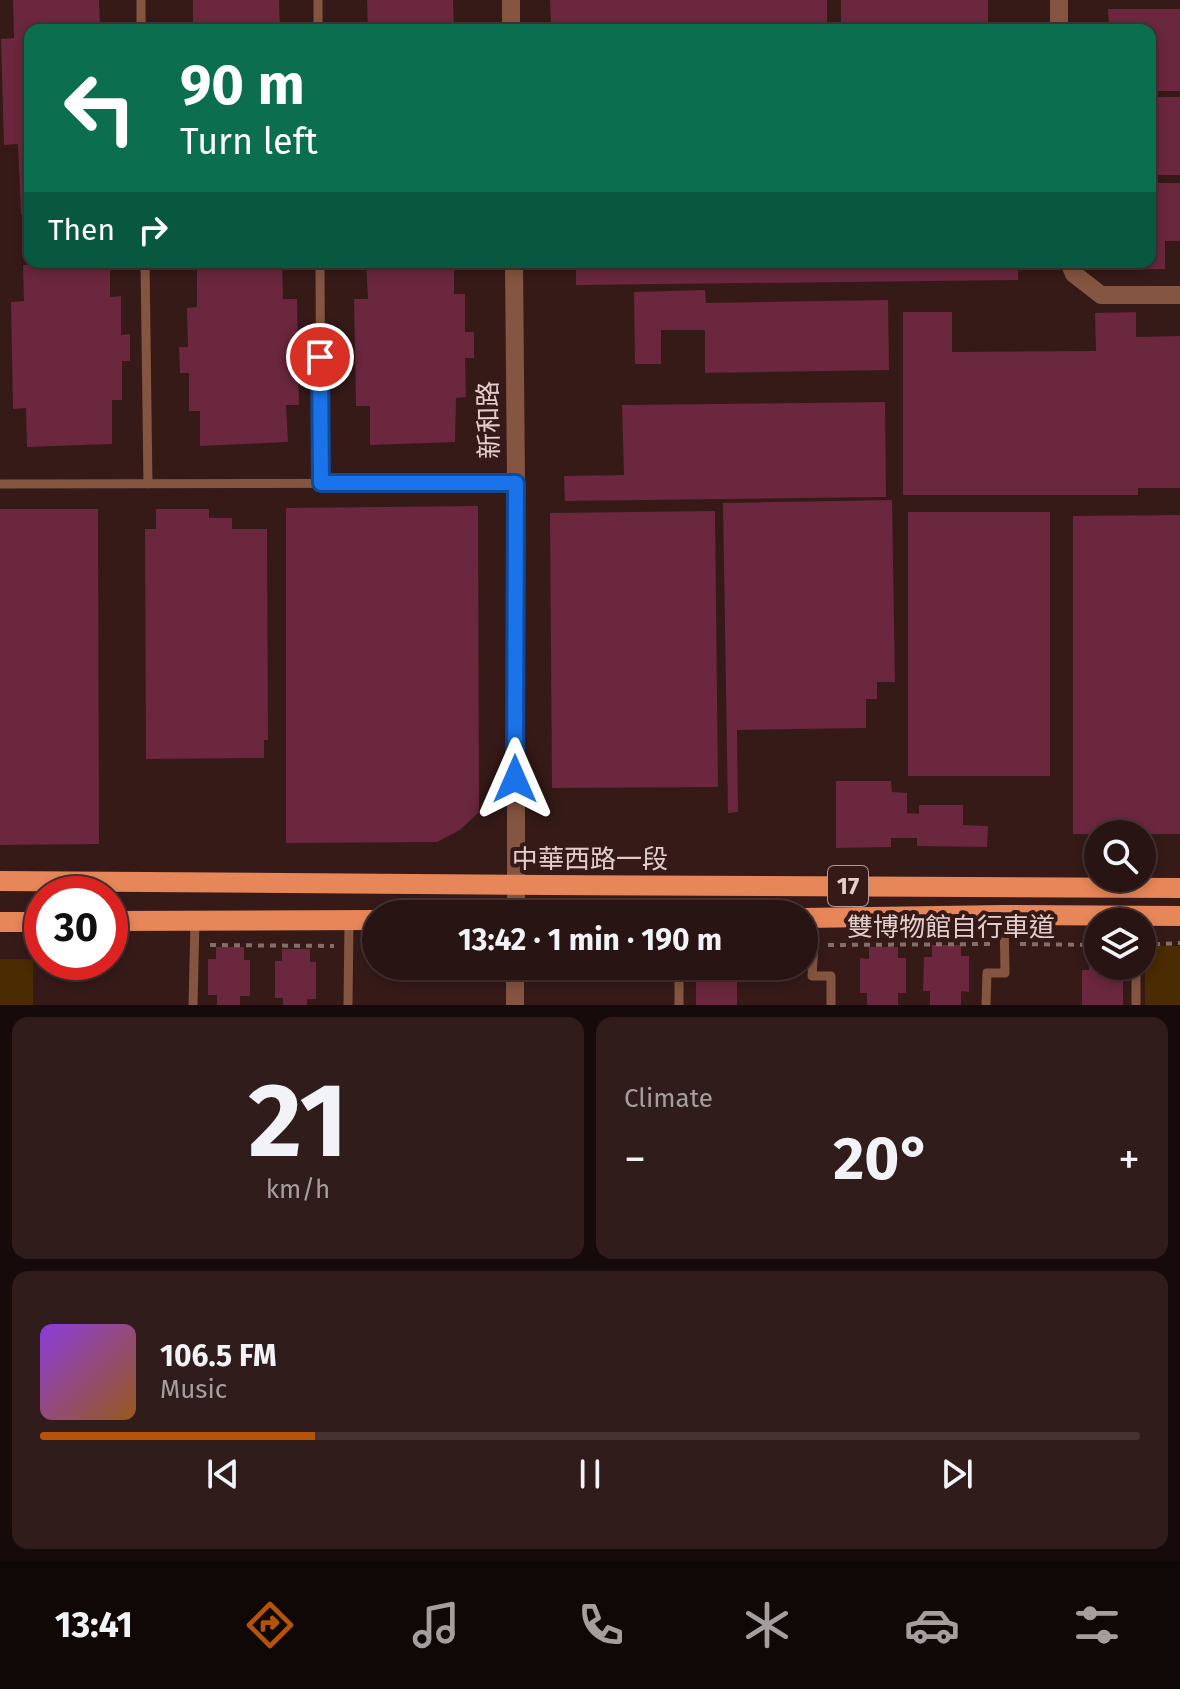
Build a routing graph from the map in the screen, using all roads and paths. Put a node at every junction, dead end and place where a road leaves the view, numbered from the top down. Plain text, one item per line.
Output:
1 (141, 0) edge
2 (318, 0) edge
3 (511, 0) edge
4 (1059, 0) edge
5 (141, 24) edge
6 (318, 24) edge
7 (511, 24) edge
8 (1059, 24) edge
9 (145, 268) edge
10 (320, 268) edge
11 (514, 268) edge
12 (1072, 268) edge
13 (1180, 295) edge
14 (321, 483) junction
15 (516, 483) junction
16 (0, 484) edge
17 (148, 484) junction
18 (0, 881) edge
19 (516, 885) junction
20 (1180, 888) edge
21 (516, 900) edge
22 (1004, 915) junction
23 (1180, 916) edge
24 (1084, 917) edge
25 (818, 918) edge
26 (1156, 918) edge
27 (349, 920) junction
28 (362, 920) edge
29 (128, 921) edge
30 (195, 921) junction
31 (0, 922) edge
32 (24, 922) edge
33 (1180, 943) edge
34 (194, 944) junction
35 (1004, 944) junction
36 (1156, 944) edge
37 (818, 945) edge
38 (1084, 945) edge
39 (349, 946) junction
40 (362, 946) edge
41 (818, 976) edge
42 (515, 980) edge
43 (679, 980) edge
44 (1136, 980) edge
45 (193, 1005) edge
46 (348, 1005) edge
47 (515, 1005) edge
48 (679, 1005) edge
49 (831, 1005) edge
50 (986, 1005) edge
51 (1136, 1005) edge

1 - 5 lane
2 - 6 lane
3 - 7 street
4 - 8 street
9 - 17 lane
10 - 14 lane
11 - 15 street, 新和路
12 - 13 street
14 - 15 lane
14 - 17 lane
15 - 19 street, 新和路
16 - 17 lane
18 - 19 main road, 中華西路一段 / 17
19 - 20 main road, 中華西路一段 / 17
19 - 21 street, 新和路
22 - 24 main road, 17
22 - 25 main road, 17
22 - 35 lane
23 - 26 main road, 17
27 - 28 main road
27 - 30 main road
27 - 39 lane
29 - 30 main road
30 - 34 lane
31 - 32 main road
33 - 36 path
34 - 39 path
34 - 45 lane
35 - 37 path, 雙博物館自行車道
35 - 38 path, 雙博物館自行車道
35 - 50 lane
39 - 40 path
39 - 46 lane
41 - 49 lane
42 - 47 street
43 - 48 lane
44 - 51 lane

